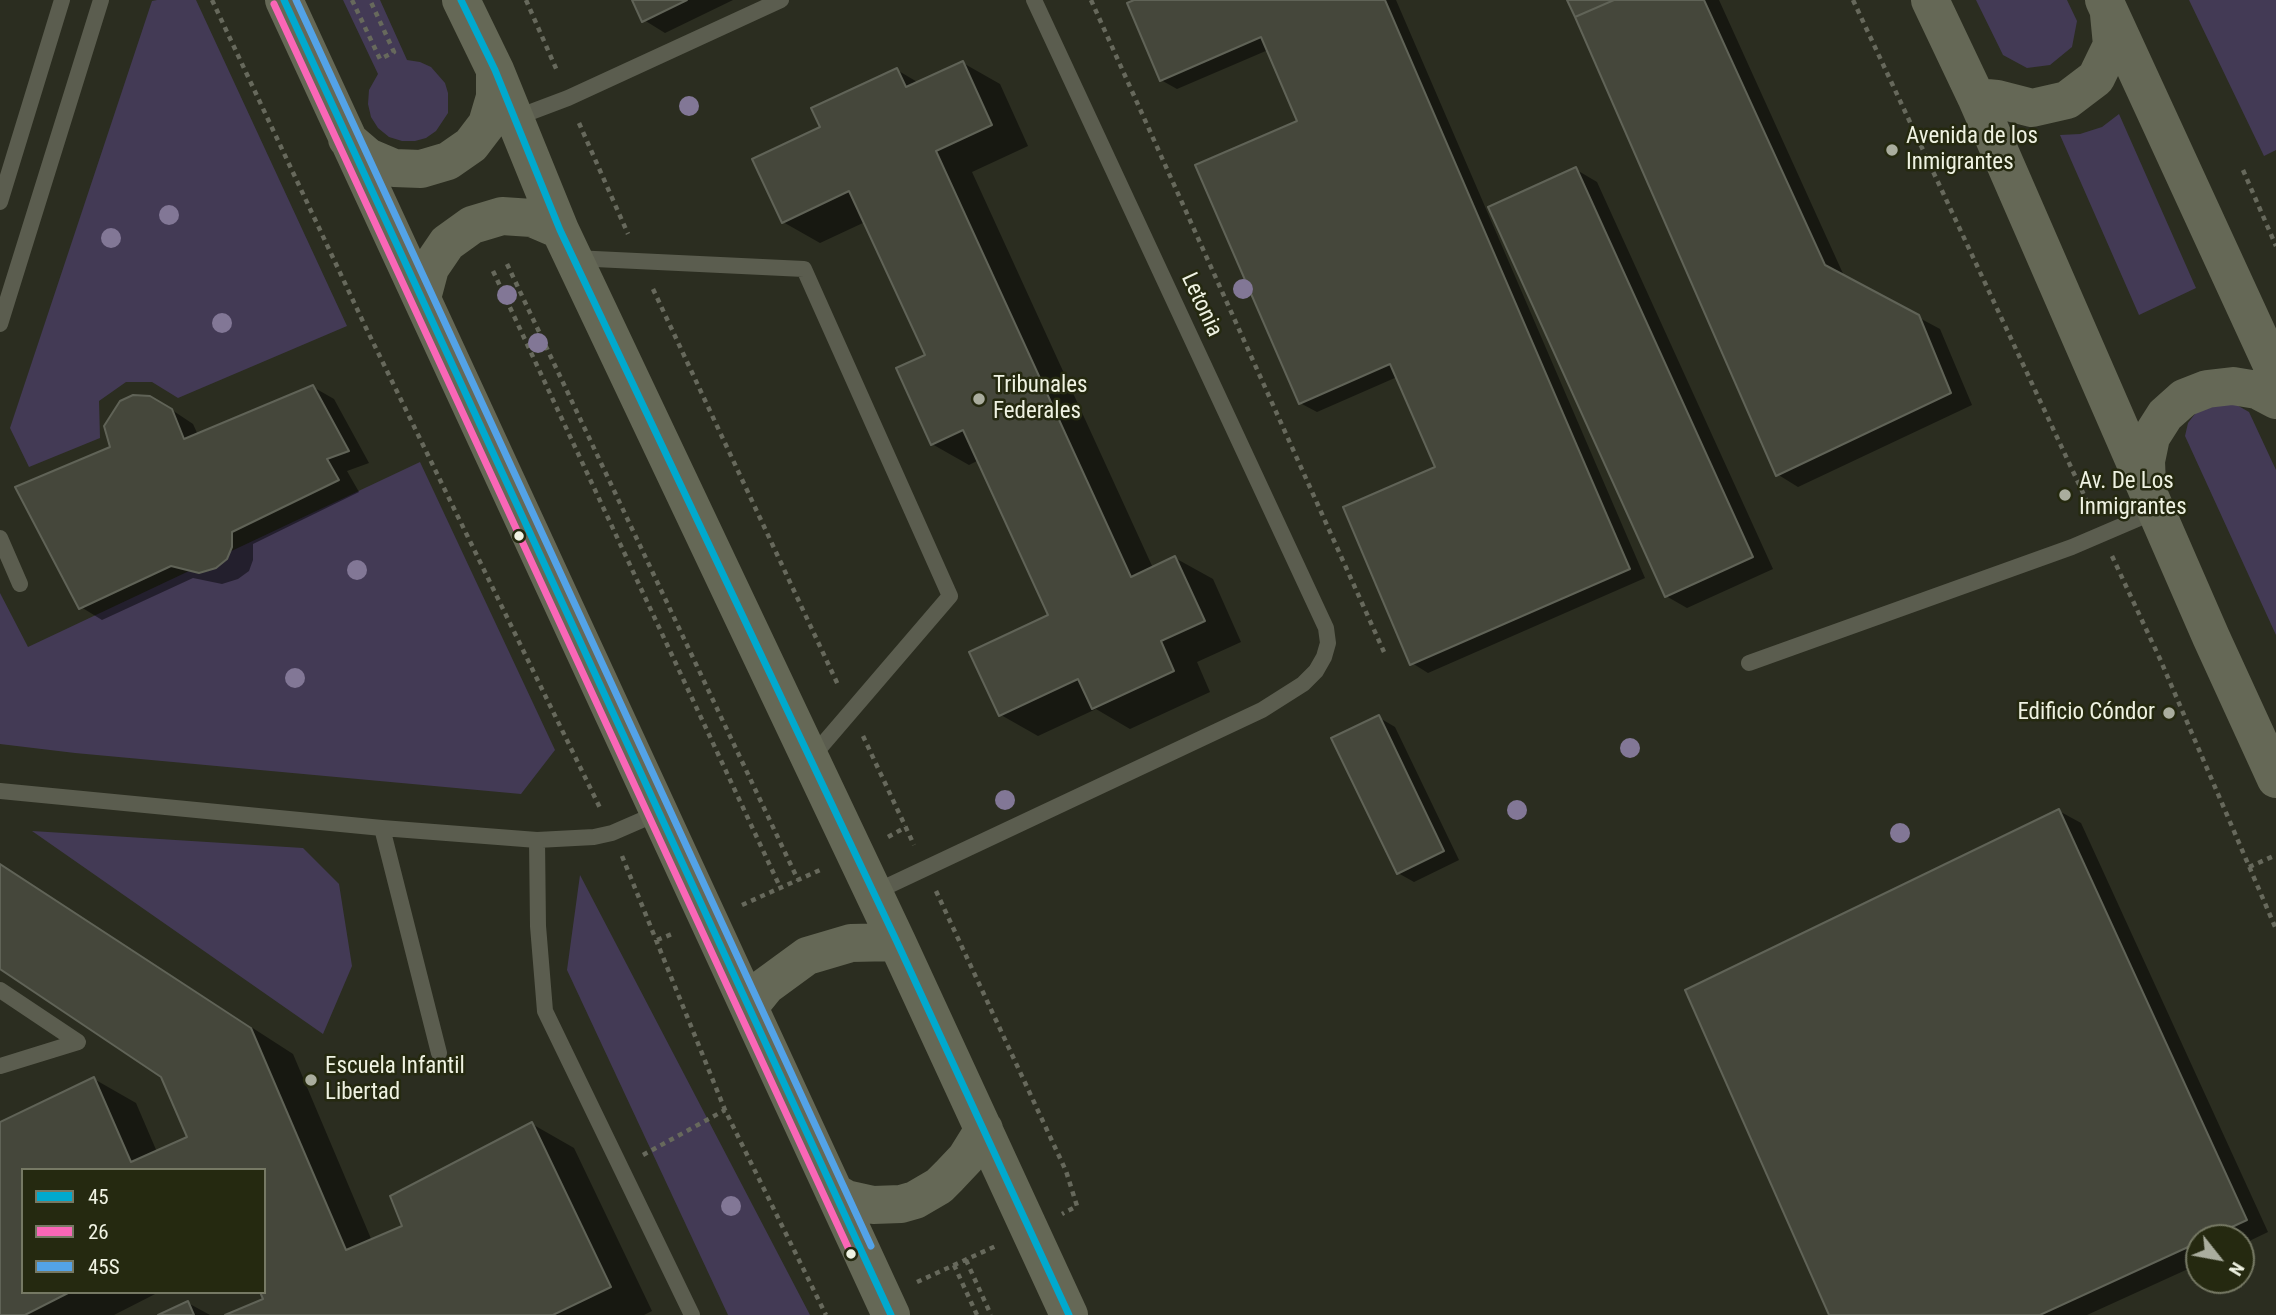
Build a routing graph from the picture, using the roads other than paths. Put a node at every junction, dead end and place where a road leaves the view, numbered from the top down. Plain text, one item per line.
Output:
1 (62, 0) edge
2 (101, 0) edge
3 (284, 0) edge
4 (461, 0) edge
5 (781, 0) edge
6 (1034, 0) edge
7 (1930, 0) edge
8 (2106, 5) edge
9 (495, 69) junction
10 (1976, 97) junction
11 (513, 119) junction
12 (347, 139) junction
13 (0, 202) edge
14 (567, 244) junction
15 (422, 298) junction
16 (0, 324) edge
17 (2276, 374) edge
18 (2276, 400) edge
19 (2151, 498) junction
20 (0, 538) edge
21 (20, 584) dead end
22 (1749, 663) dead end
23 (810, 759) junction
24 (2276, 779) edge
25 (0, 791) edge
26 (658, 813) junction
27 (382, 828) junction
28 (537, 840) junction
29 (873, 893) junction
30 (897, 942) junction
31 (0, 990) edge
32 (749, 1007) junction
33 (439, 1053) dead end
34 (0, 1066) edge
35 (984, 1129) junction
36 (834, 1192) junction
37 (692, 1315) edge
38 (891, 1315) edge
39 (1069, 1315) edge

1 - 13 lane
2 - 16 lane
3 - 12 main road
4 - 9 main road
5 - 11 lane
6 - 29 lane, Letonia
7 - 10 main road
8 - 10 main road
8 - 17 main road
9 - 11 main road
9 - 12 main road
10 - 19 main road
11 - 14 main road
12 - 15 main road
14 - 15 main road
14 - 23 main road
14 - 23 lane
15 - 26 main road
18 - 19 main road
19 - 22 lane
19 - 24 main road
20 - 21 lane
23 - 29 main road
25 - 27 lane
26 - 28 lane
26 - 32 main road
27 - 28 lane
27 - 33 lane
28 - 37 lane
29 - 30 main road
30 - 32 main road
30 - 35 main road
31 - 34 lane
32 - 36 main road
35 - 36 main road
35 - 39 main road
36 - 38 main road

